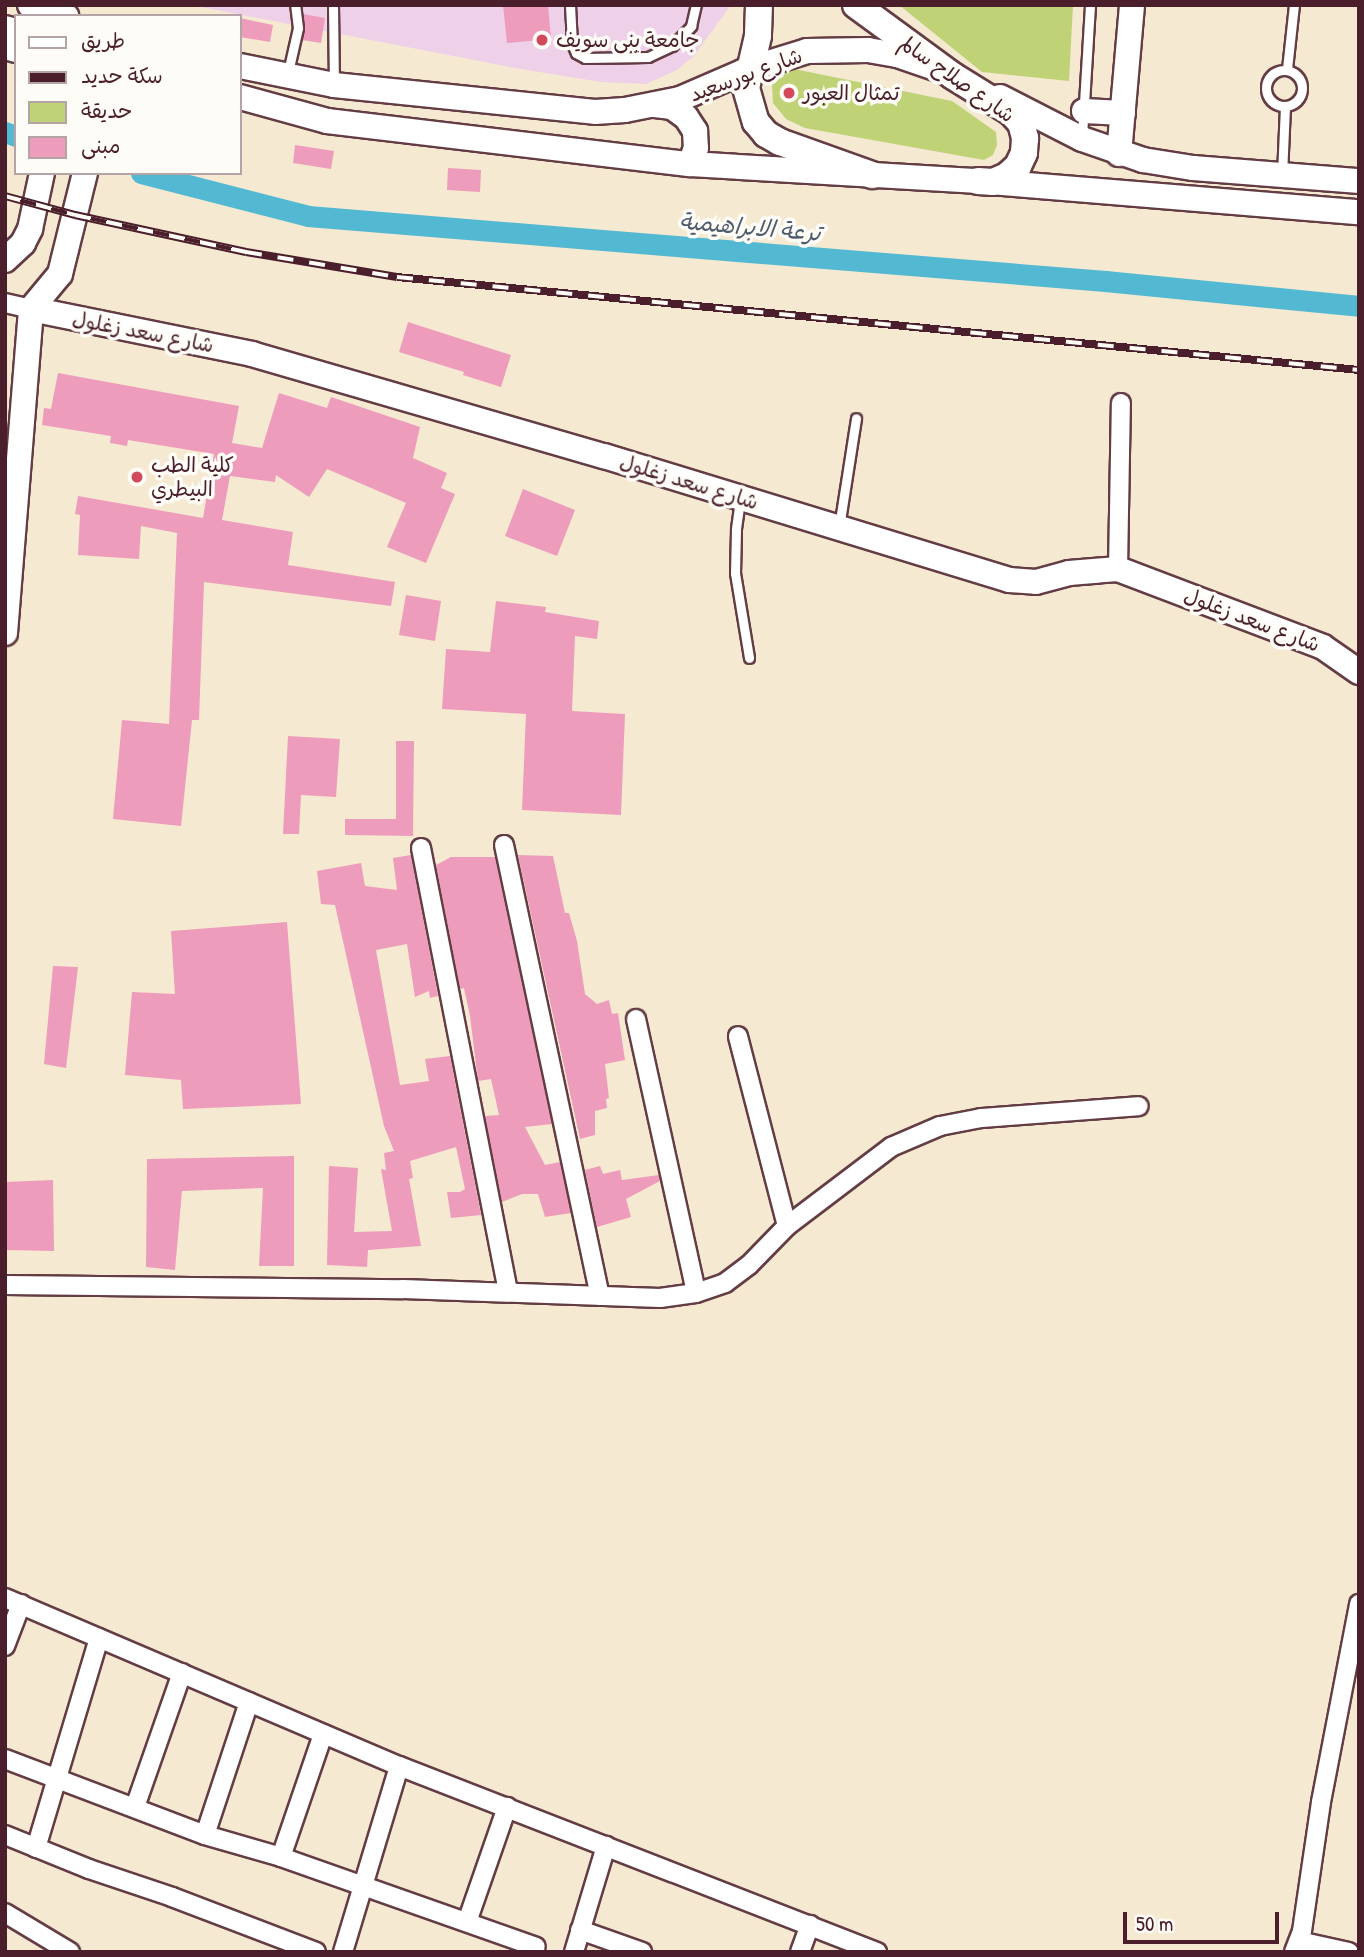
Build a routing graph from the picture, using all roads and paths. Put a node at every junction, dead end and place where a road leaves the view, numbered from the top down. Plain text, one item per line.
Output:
1 (30, 5) edge
2 (295, 5) edge
3 (333, 5) edge
4 (570, 5) edge
5 (696, 5) edge
6 (760, 5) edge
7 (856, 5) edge
8 (1090, 5) edge
9 (1132, 5) edge
10 (1294, 5) edge
11 (59, 14) edge
12 (242, 66) edge
13 (750, 69) junction
14 (1287, 69) junction
15 (953, 76) junction
16 (287, 77) junction
17 (334, 85) junction
18 (242, 98) edge
19 (655, 105) junction
20 (1286, 107) junction
21 (1084, 111) junction
22 (1123, 113) junction
23 (1082, 139) junction
24 (1119, 154) junction
25 (690, 164) junction
26 (41, 175) edge
27 (85, 175) edge
28 (872, 175) junction
29 (1282, 175) junction
30 (978, 181) junction
31 (1359, 181) edge
32 (1359, 212) edge
33 (5, 260) edge
34 (5, 303) edge
35 (31, 309) junction
36 (1121, 403) dead end
37 (856, 418) dead end
38 (11, 472) edge
39 (741, 498) junction
40 (839, 527) junction
41 (1118, 569) junction
42 (5, 633) edge
43 (749, 658) dead end
44 (1359, 672) edge
45 (504, 845) dead end
46 (421, 848) dead end
47 (636, 1019) dead end
48 (738, 1036) dead end
49 (1139, 1106) dead end
50 (787, 1226) junction
51 (5, 1285) edge
52 (508, 1293) junction
53 (696, 1293) junction
54 (600, 1296) junction
55 (13, 1601) edge
56 (1359, 1604) edge
57 (99, 1638) junction
58 (5, 1646) edge
59 (1354, 1651) edge
60 (181, 1673) junction
61 (249, 1702) junction
62 (323, 1734) junction
63 (5, 1759) edge
64 (399, 1766) junction
65 (55, 1777) junction
66 (135, 1807) junction
67 (508, 1807) junction
68 (5, 1835) edge
69 (205, 1835) junction
70 (606, 1846) junction
71 (36, 1849) junction
72 (281, 1857) junction
73 (362, 1885) junction
74 (5, 1913) edge
75 (467, 1922) junction
76 (810, 1925) junction
77 (580, 1930) junction
78 (536, 1947) dead end
79 (1296, 1947) edge
80 (70, 1952) edge
81 (316, 1952) edge
82 (343, 1952) edge
83 (574, 1952) edge
84 (642, 1952) edge
85 (800, 1952) edge
86 (877, 1952) edge
87 (1349, 1952) edge

1 - 11 main road
2 - 16 lane
3 - 17 lane
4 - 5 lane
6 - 13 main road
7 - 15 main road, شارع صلاح سالم
8 - 21 lane
9 - 22 main road
10 - 14 lane
12 - 16 main road, شارع بورسعيد
13 - 15 main road, شارع بورسعيد
13 - 19 main road, شارع بورسعيد
13 - 28 main road
14 - 20 lane
14 - 20 lane
15 - 23 main road, شارع بورسعيد
15 - 30 main road, شارع صلاح سالم
16 - 17 main road, شارع بورسعيد
17 - 19 main road, شارع بورسعيد
18 - 25 main road
19 - 25 main road
20 - 29 lane
21 - 22 main road
21 - 23 lane
22 - 24 main road
23 - 24 main road, شارع بورسعيد
24 - 29 main road, شارع بورسعيد
25 - 28 main road
26 - 33 main road
27 - 35 main road
28 - 30 main road
29 - 31 main road, شارع بورسعيد
30 - 32 main road
34 - 35 street, شارع سعد زغلول
35 - 38 main road
35 - 39 main road, شارع سعد زغلول
36 - 41 street
37 - 40 lane
38 - 42 main road
39 - 40 main road, شارع سعد زغلول
39 - 43 lane
40 - 41 main road, شارع سعد زغلول
41 - 44 main road, شارع سعد زغلول
45 - 54 street
46 - 52 street
47 - 53 street
48 - 50 street
49 - 50 street
50 - 53 street
51 - 52 street
52 - 54 street
53 - 54 street
55 - 57 street
55 - 58 street
56 - 59 street
57 - 60 street
57 - 65 street
59 - 79 street
60 - 61 street
60 - 66 street
61 - 62 street
61 - 69 street
62 - 64 street
62 - 72 street
63 - 65 street
64 - 67 street
64 - 73 street
65 - 66 street
65 - 71 street
66 - 69 street
67 - 70 street
67 - 75 street
68 - 71 street
69 - 72 street
70 - 76 street
70 - 77 street
71 - 81 street
72 - 73 street
73 - 75 street
73 - 82 street
74 - 80 street
75 - 78 street
76 - 85 street
76 - 86 street
77 - 83 street
77 - 84 street
79 - 87 street

